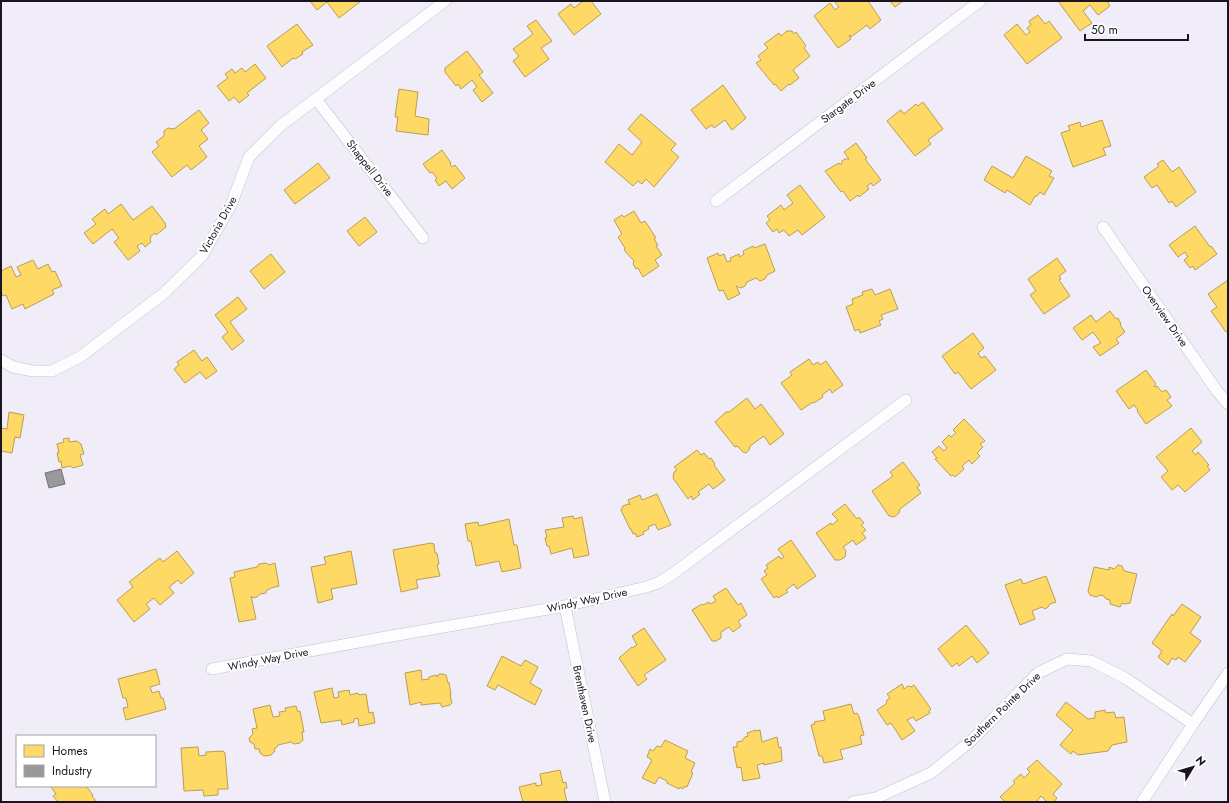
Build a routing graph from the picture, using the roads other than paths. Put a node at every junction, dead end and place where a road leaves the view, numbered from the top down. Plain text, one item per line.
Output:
1 (445, 1) edge
2 (980, 1) edge
3 (316, 99) junction
4 (716, 201) dead end
5 (1103, 227) dead end
6 (424, 238) dead end
7 (1, 360) edge
8 (906, 400) dead end
9 (1228, 404) edge
10 (565, 606) junction
11 (212, 669) dead end
12 (1228, 673) edge
13 (1192, 724) junction
14 (605, 802) edge
15 (853, 802) edge
16 (1142, 802) edge

1 - 3 street, Victoria Drive
2 - 4 street, Stargate Drive
3 - 6 street, Shappell Drive
3 - 7 street, Victoria Drive
5 - 9 street, Overview Drive
8 - 10 street, Windy Way Drive
10 - 11 street, Windy Way Drive
10 - 14 street, Brenthaven Drive
12 - 13 street
13 - 15 street, Southern Pointe Drive
13 - 16 street

